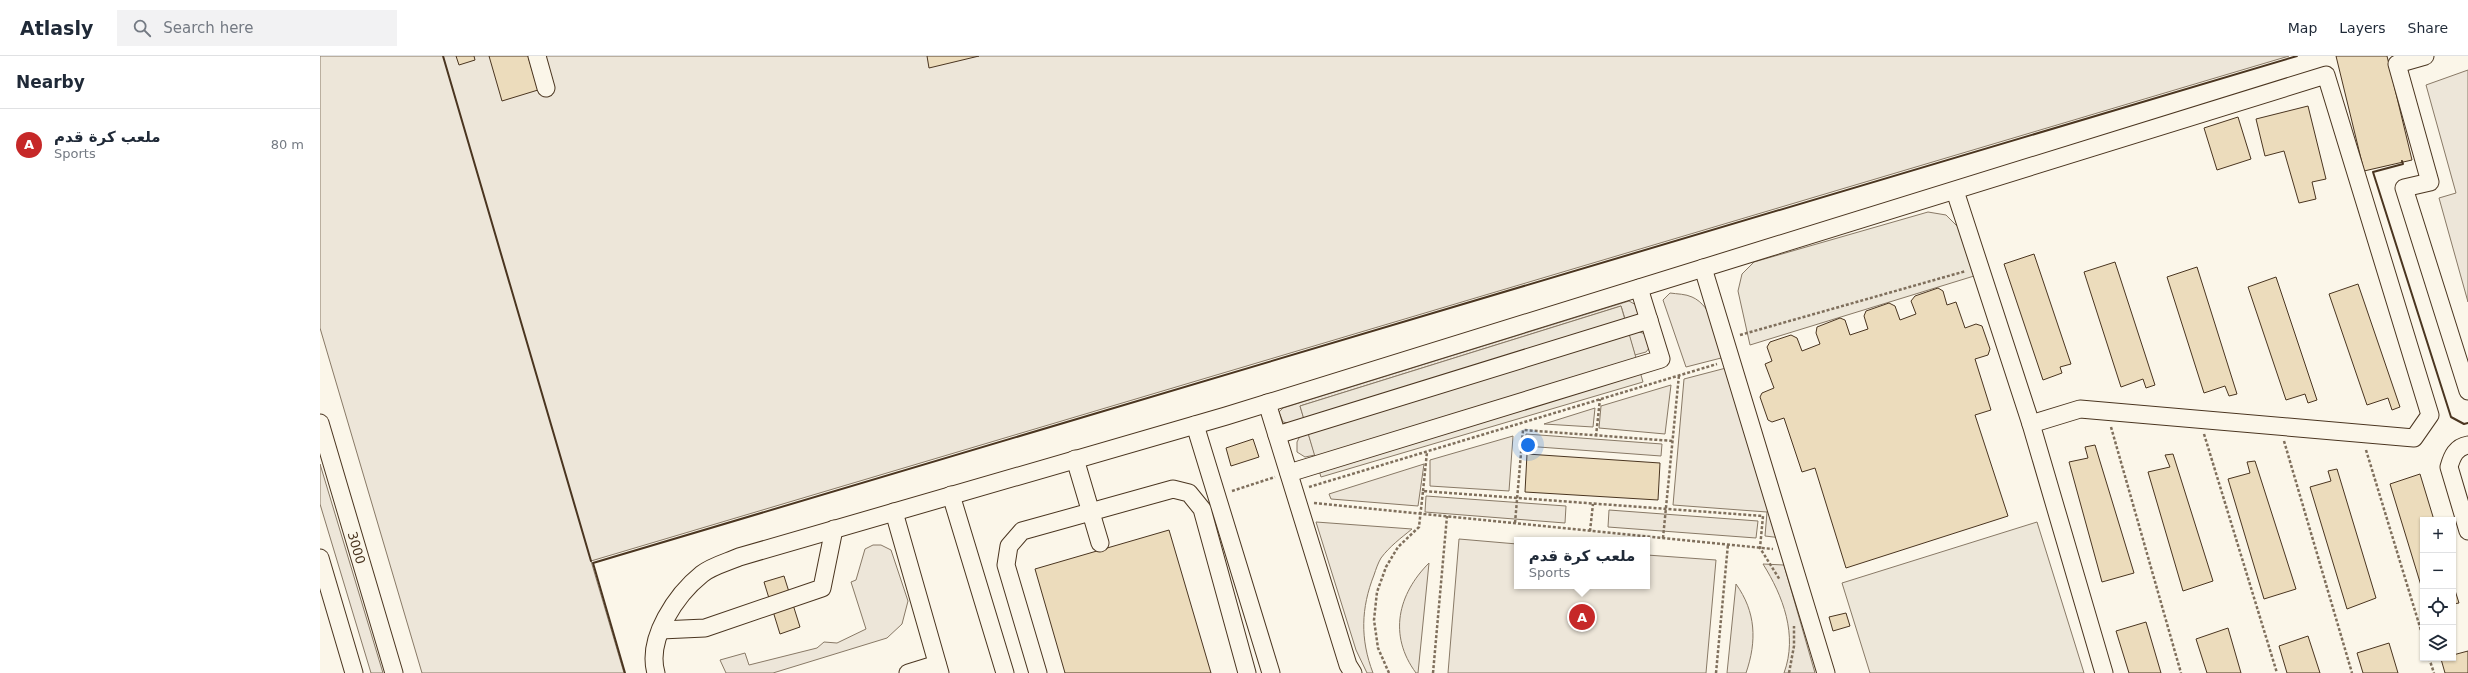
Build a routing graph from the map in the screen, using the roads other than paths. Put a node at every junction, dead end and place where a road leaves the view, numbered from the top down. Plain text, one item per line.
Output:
1 (537, 56) edge
2 (2425, 56) edge
3 (546, 88) dead end
4 (1955, 192) junction
5 (1703, 268) junction
6 (1639, 288) junction
7 (1649, 320) junction
8 (2468, 391) edge
9 (1267, 403) junction
10 (320, 423) edge
11 (2031, 424) junction
12 (1194, 425) junction
13 (1277, 435) junction
14 (2468, 445) edge
15 (1075, 459) junction
16 (1289, 473) junction
17 (951, 495) junction
18 (894, 512) junction
19 (1091, 512) junction
20 (834, 529) junction
21 (2468, 531) edge
22 (1100, 543) dead end
23 (320, 558) edge
24 (661, 630) junction
25 (939, 669) edge
26 (354, 673) edge
27 (394, 673) edge
28 (656, 673) edge
29 (908, 673) edge
30 (1005, 673) edge
31 (1038, 673) edge
32 (1248, 673) edge
33 (1270, 673) edge
34 (1353, 673) edge
35 (1826, 673) edge
36 (2104, 673) edge

1 - 3 street
2 - 8 street
4 - 5 street
4 - 11 street
4 - 11 street
5 - 6 street
5 - 35 street
6 - 7 street
6 - 9 street
7 - 13 street
7 - 16 street
9 - 12 street
9 - 13 street
10 - 27 street, 3000
11 - 36 street
12 - 15 street
12 - 33 street
13 - 16 street
14 - 21 street
15 - 17 street
15 - 19 street
16 - 34 street
17 - 18 street
17 - 30 street
18 - 20 street
18 - 25 street
19 - 22 street
19 - 31 street
19 - 32 street
20 - 24 street
20 - 24 street
23 - 26 street
24 - 28 street
25 - 29 street

